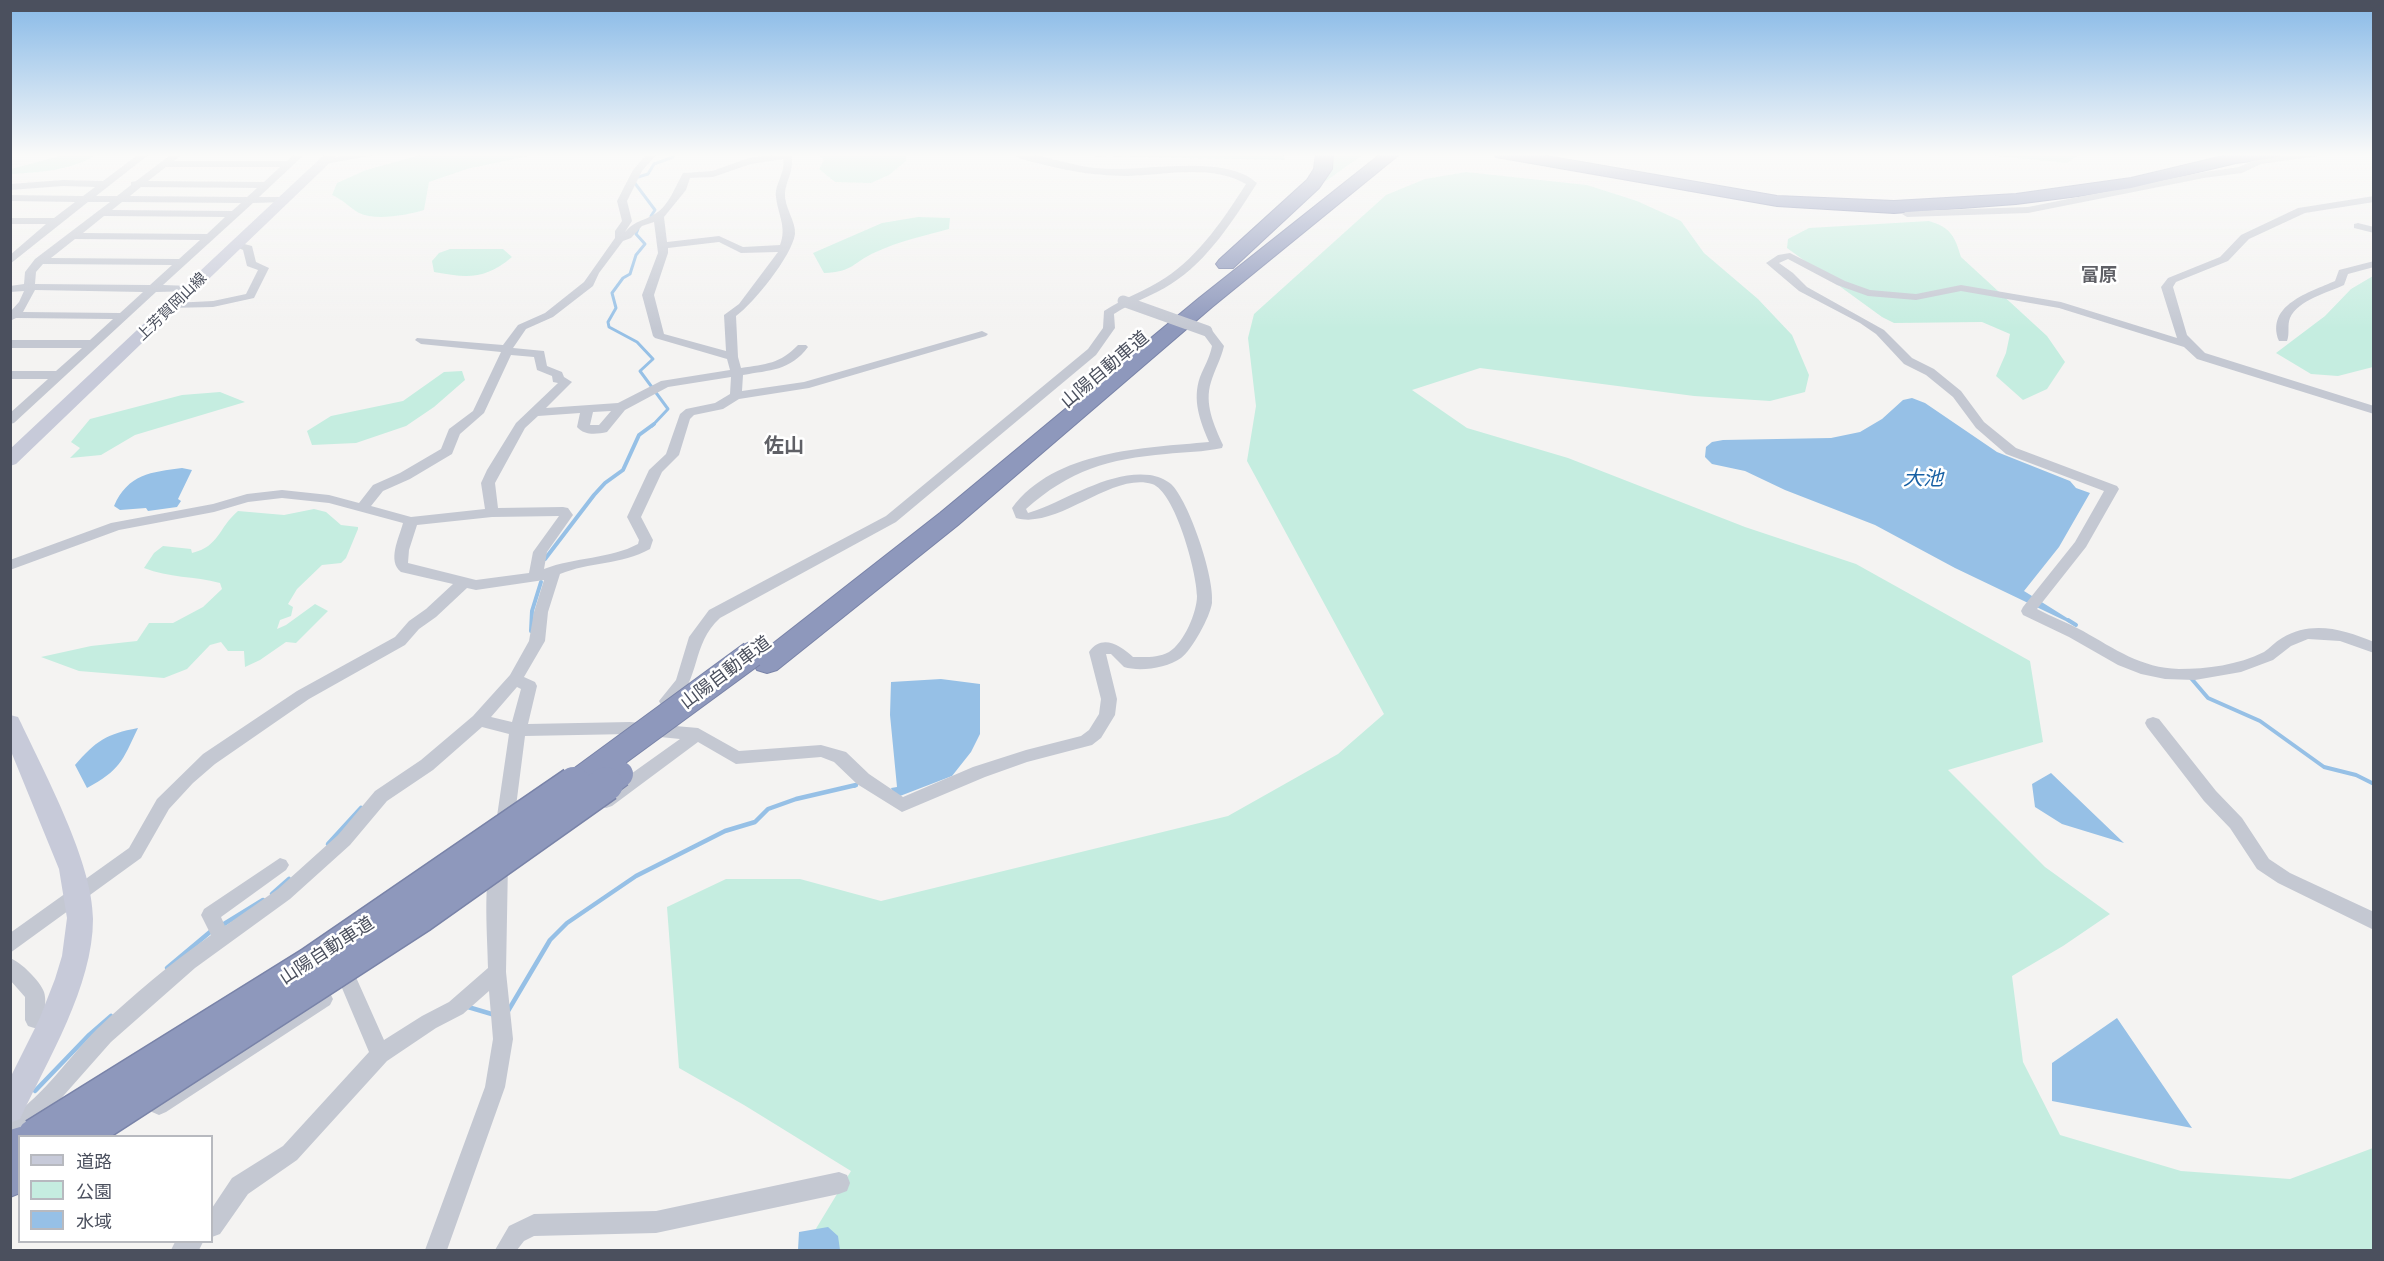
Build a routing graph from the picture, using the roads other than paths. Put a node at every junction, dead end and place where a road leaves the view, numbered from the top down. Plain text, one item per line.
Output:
1 (68, 212) edge
2 (237, 212) edge
3 (271, 212) edge
4 (625, 212) edge
5 (663, 212) edge
6 (784, 212) edge
7 (1232, 212) edge
8 (1284, 212) edge
9 (1297, 212) edge
10 (1318, 212) edge
11 (1972, 212) edge
12 (2298, 212) edge
13 (100, 213) joint
14 (235, 214) junction
15 (1907, 214) dead end
16 (659, 217) junction
17 (10, 221) edge
18 (56, 221) junction
19 (2358, 226) dead end
20 (2373, 230) edge
21 (70, 236) junction
22 (209, 237) junction
23 (620, 238) junction
24 (10, 244) edge
25 (28, 244) junction
26 (237, 245) junction
27 (662, 246) junction
28 (784, 248) junction
29 (10, 261) edge
30 (39, 261) junction
31 (182, 262) junction
32 (2373, 264) edge
33 (30, 287) junction
34 (154, 288) junction
35 (10, 289) edge
36 (191, 289) junction
37 (1123, 302) junction
38 (173, 306) junction
39 (1181, 306) junction
40 (124, 315) junction
41 (13, 316) edge
42 (982, 334) dead end
43 (2283, 339) dead end
44 (421, 340) dead end
45 (10, 344) edge
46 (93, 344) junction
47 (2185, 344) junction
48 (802, 347) dead end
49 (506, 350) junction
50 (732, 357) junction
51 (737, 373) junction
52 (10, 375) edge
53 (60, 375) junction
54 (736, 396) junction
55 (621, 407) junction
56 (10, 408) edge
57 (24, 408) junction
58 (587, 409) junction
59 (2373, 410) edge
60 (536, 412) junction
61 (10, 420) edge
62 (10, 460) edge
63 (363, 507) junction
64 (492, 513) junction
65 (411, 521) junction
66 (10, 565) edge
67 (544, 575) junction
68 (464, 582) junction
69 (2373, 648) edge
70 (760, 659) junction
71 (515, 679) junction
72 (479, 720) junction
73 (10, 723) edge
74 (2153, 723) dead end
75 (630, 728) junction
76 (518, 730) junction
77 (698, 734) junction
78 (280, 865) dead end
79 (497, 881) junction
80 (78, 894) junction
81 (2373, 922) edge
82 (222, 938) junction
83 (10, 945) edge
84 (10, 966) edge
85 (497, 972) junction
86 (348, 981) junction
87 (51, 1020) junction
88 (379, 1051) junction
89 (10, 1109) edge
90 (10, 1130) edge
91 (37, 1135) edge
92 (83, 1135) edge
93 (110, 1135) edge
94 (839, 1183) dead end
95 (213, 1225) edge
96 (436, 1251) edge
97 (506, 1251) edge

1 - 18 street
2 - 14 street
3 - 26 main road, 上芳賀岡山線
4 - 23 street
5 - 16 street
6 - 28 street
7 - 37 street
8 - 39 highway
9 - 39 highway, 山陽自動車道
10 - 70 highway, 山陽自動車道
11 - 15 street
12 - 47 street
13 - 14 street
13 - 21 street
14 - 22 street
16 - 23 street
16 - 27 street
17 - 18 street
18 - 25 street
19 - 20 street
21 - 22 street
21 - 30 street
22 - 31 street
23 - 49 street
24 - 25 street
25 - 29 street
26 - 36 main road, 上芳賀岡山線
26 - 38 street
27 - 28 street
27 - 50 street
28 - 50 street
30 - 31 street
30 - 33 street
31 - 34 street
32 - 43 street
33 - 34 street
33 - 35 street
33 - 41 street
34 - 36 street
34 - 40 street
36 - 38 main road, 上芳賀岡山線
37 - 75 street
37 - 77 street, bridge
38 - 62 main road, 上芳賀岡山線
39 - 70 highway, 山陽自動車道
40 - 41 street
40 - 46 street
42 - 54 street
44 - 49 street
45 - 46 street
46 - 53 street
47 - 59 street
47 - 69 street
48 - 51 street
49 - 60 street
49 - 63 street
50 - 51 street
51 - 54 street
51 - 55 street
52 - 53 street
53 - 57 street
54 - 67 street
55 - 58 street
55 - 58 street
56 - 57 street
57 - 61 street
58 - 60 street
60 - 64 street
63 - 65 street
63 - 66 street
64 - 65 street
64 - 67 street
65 - 68 street
67 - 68 street
67 - 71 street
68 - 80 street
70 - 91 highway, 山陽自動車道, bridge
70 - 92 highway, 山陽自動車道, bridge
71 - 72 street
71 - 76 street
72 - 76 street
72 - 82 street
73 - 80 main road
74 - 81 street
75 - 76 street
75 - 77 street
76 - 79 street
77 - 79 street
78 - 82 street
79 - 85 street
79 - 86 street
80 - 83 street
80 - 87 main road
82 - 90 street
84 - 87 street
85 - 88 street
85 - 96 street
86 - 88 street
86 - 93 street
87 - 89 main road
88 - 95 street
94 - 97 street

